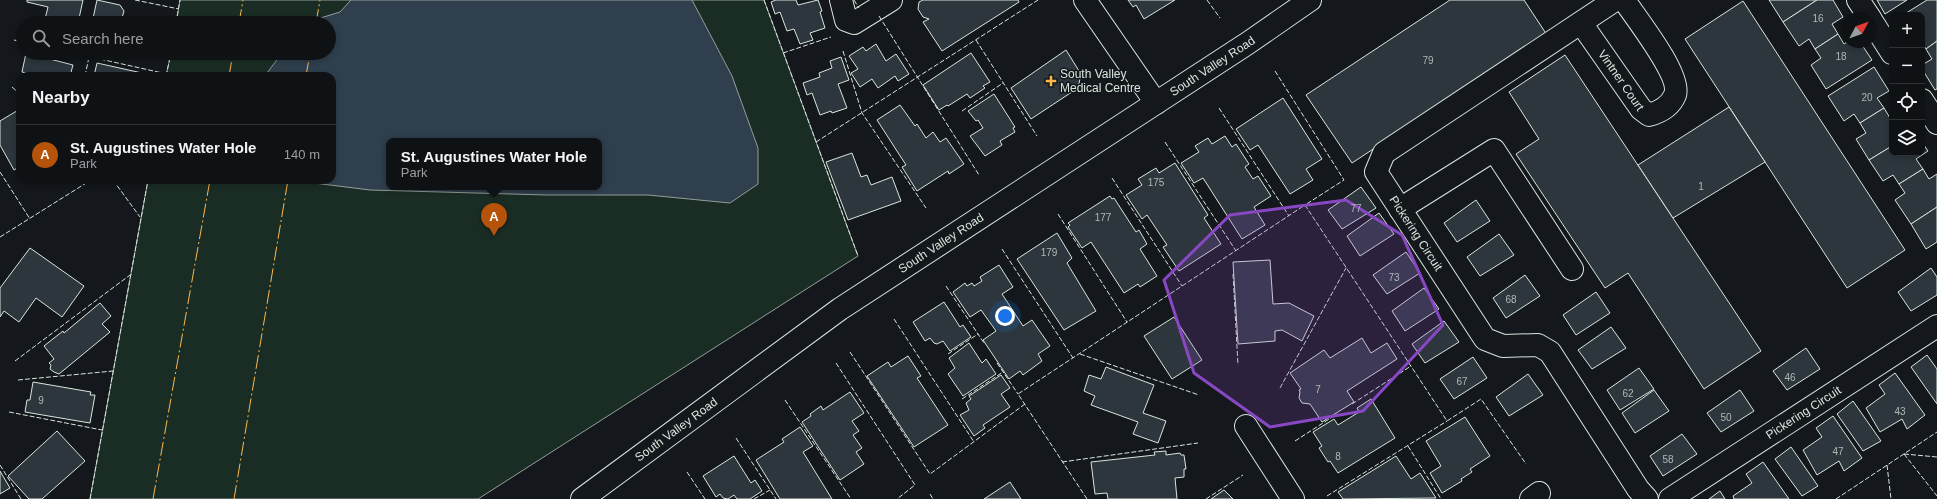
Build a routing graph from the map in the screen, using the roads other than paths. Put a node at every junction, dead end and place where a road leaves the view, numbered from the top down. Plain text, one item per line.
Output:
1 (841, 0) edge
2 (891, 0) edge
3 (1085, 0) edge
4 (1310, 0) edge
5 (1615, 0) edge
6 (1624, 0) edge
7 (1858, 0) edge
8 (1866, 12) edge
9 (1581, 23) junction
10 (1877, 30) edge
11 (1889, 48) edge
12 (1156, 103) junction
13 (1925, 105) edge
14 (1937, 123) edge
15 (1400, 209) junction
16 (1572, 269) dead end
17 (1937, 326) edge
18 (1246, 426) dead end
19 (582, 499) edge
20 (1293, 499) edge
21 (1647, 499) edge
22 (1670, 499) edge

1 - 2 main road
3 - 12 main road
4 - 12 main road, South Valley Road
5 - 9 main road, Pickering Circuit
6 - 9 main road, Vintner Court
7 - 8 main road
9 - 15 main road, Pickering Circuit
10 - 11 main road
12 - 19 main road, South Valley Road
13 - 14 main road
15 - 16 main road
15 - 21 main road, Pickering Circuit
17 - 22 main road, Pickering Circuit
18 - 20 main road

